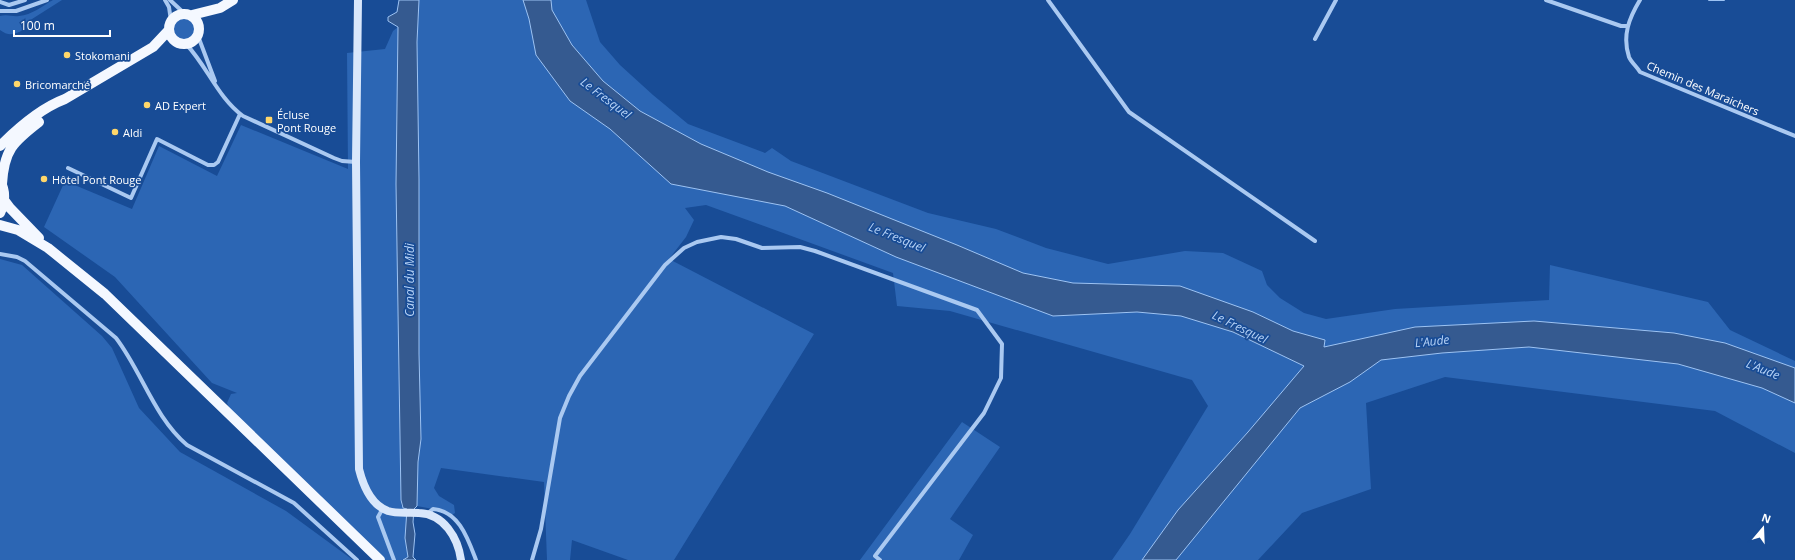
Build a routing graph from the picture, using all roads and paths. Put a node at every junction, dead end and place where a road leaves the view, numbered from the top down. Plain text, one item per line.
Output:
1 (25, 0) edge
2 (48, 0) edge
3 (165, 0) edge
4 (170, 0) edge
5 (233, 0) edge
6 (358, 0) edge
7 (1048, 0) edge
8 (1336, 0) edge
9 (1546, 0) edge
10 (1640, 0) edge
11 (0, 2) edge
12 (220, 8) junction
13 (0, 11) edge
14 (188, 14) junction
15 (170, 26) junction
16 (1627, 26) junction
17 (199, 32) junction
18 (1315, 39) dead end
19 (181, 43) junction
20 (153, 47) junction
21 (220, 91) junction
22 (65, 99) junction
23 (240, 114) junction
24 (1795, 136) edge
25 (0, 146) edge
26 (356, 162) junction
27 (68, 168) dead end
28 (1, 182) edge
29 (4, 200) junction
30 (0, 213) edge
31 (0, 225) edge
32 (1315, 241) dead end
33 (48, 248) junction
34 (0, 254) edge
35 (383, 508) junction
36 (423, 513) junction
37 (357, 560) edge
38 (380, 560) edge
39 (394, 560) edge
40 (461, 560) edge
41 (476, 560) edge
42 (532, 560) edge
43 (880, 560) edge

1 - 11 street
2 - 13 street
3 - 15 street
4 - 14 street
5 - 12 main road
6 - 26 street
7 - 32 street
8 - 18 street
9 - 16 street
10 - 16 street
12 - 14 main road
12 - 17 main road
14 - 15 main road
14 - 17 main road
15 - 19 main road
15 - 20 main road
16 - 24 street, Chemin des Maraichers
17 - 19 main road
17 - 21 street
19 - 20 main road
19 - 21 street
20 - 22 main road
21 - 23 street
22 - 25 main road
22 - 28 main road
23 - 26 street
23 - 27 street
26 - 35 street
28 - 29 main road
29 - 30 main road
29 - 33 main road
31 - 33 main road
33 - 38 main road
34 - 37 street
35 - 36 street
35 - 39 street
36 - 40 street
36 - 41 street
42 - 43 street

